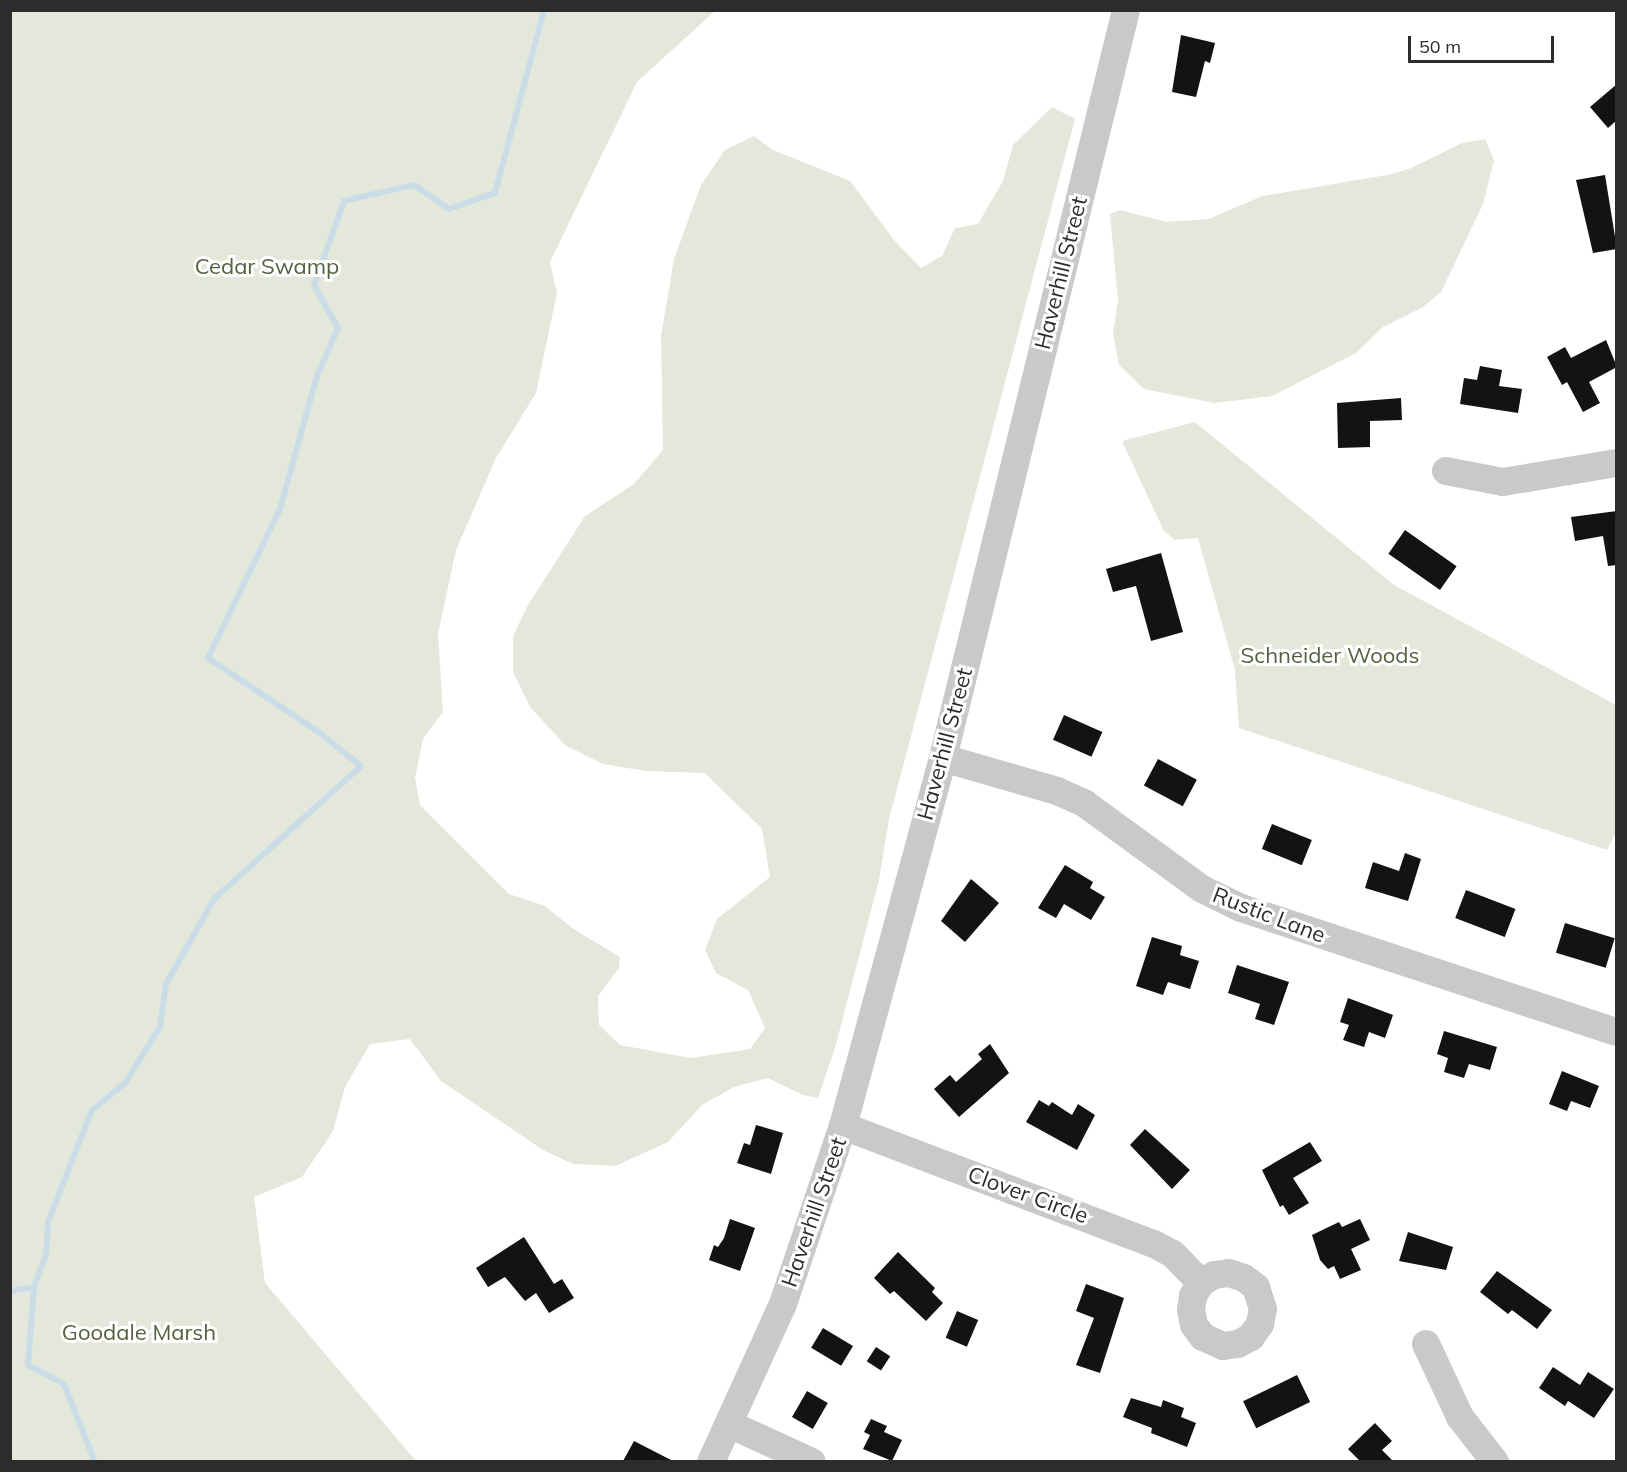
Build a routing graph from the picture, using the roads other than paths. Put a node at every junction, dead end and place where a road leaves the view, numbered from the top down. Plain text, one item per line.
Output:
1 (1126, 10) edge
2 (1617, 463) edge
3 (1446, 471) dead end
4 (943, 758) junction
5 (1617, 1032) edge
6 (843, 1126) junction
7 (1201, 1283) dead end
8 (1426, 1344) dead end
9 (729, 1425) junction
10 (711, 1461) edge
11 (812, 1461) edge
12 (1495, 1461) edge

1 - 4 street, Haverhill Street
2 - 3 street
4 - 5 street, Rustic Lane
4 - 6 street, Haverhill Street
6 - 7 street, Clover Circle
6 - 9 street, Haverhill Street
8 - 12 street
9 - 10 street, Haverhill Street
9 - 11 street

